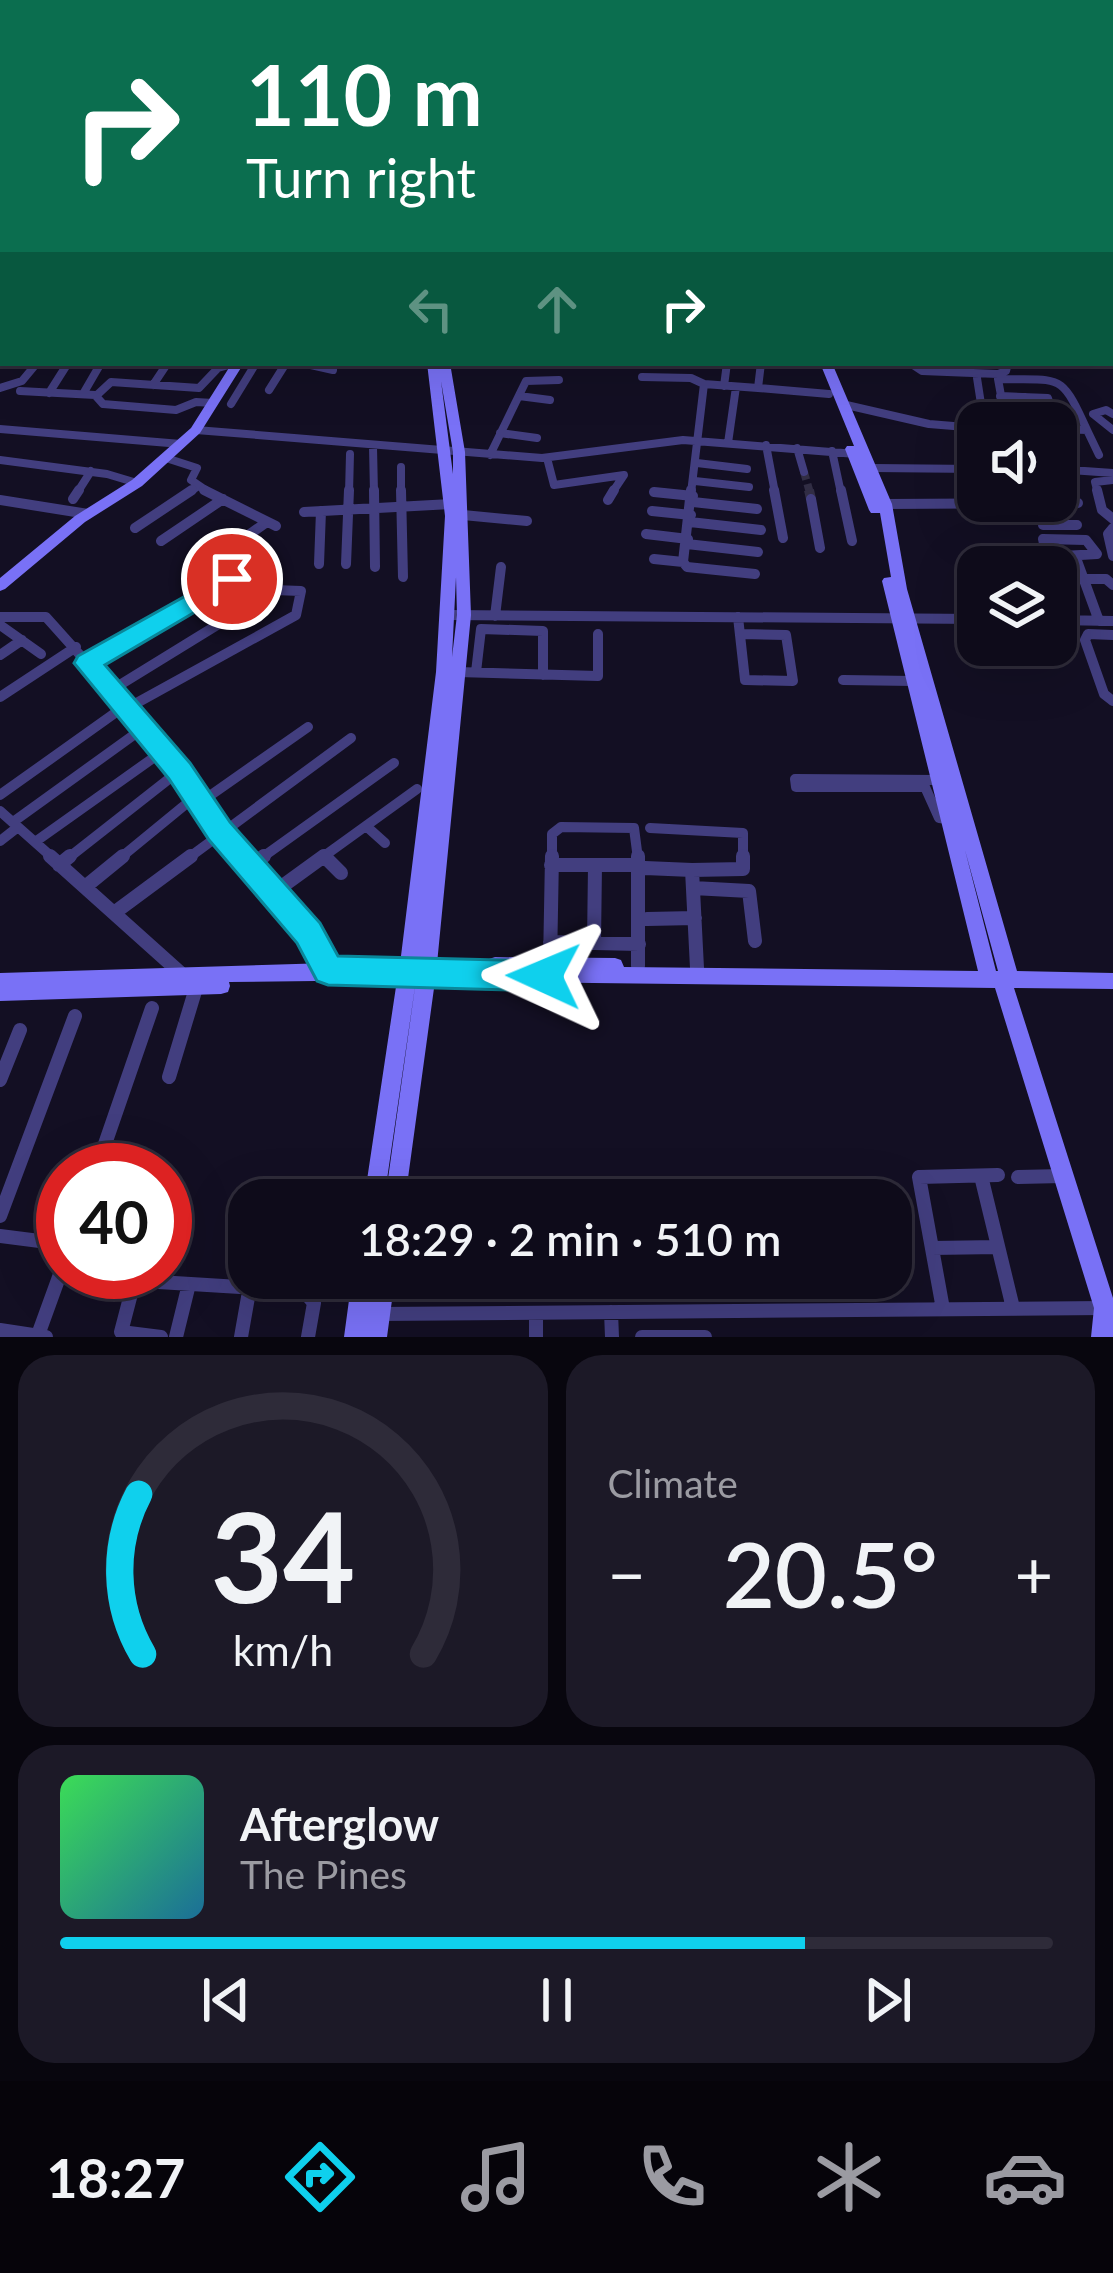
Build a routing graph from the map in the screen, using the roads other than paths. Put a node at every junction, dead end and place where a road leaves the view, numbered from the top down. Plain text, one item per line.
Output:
1 (34, 366) edge
2 (66, 366) edge
3 (98, 366) edge
4 (226, 366) edge
5 (235, 366) edge
6 (254, 366) edge
7 (284, 366) edge
8 (315, 366) edge
9 (435, 366) edge
10 (444, 366) edge
11 (727, 366) edge
12 (761, 366) edge
13 (817, 366) edge
14 (827, 366) edge
15 (914, 366) edge
16 (1007, 366) edge
17 (1022, 366) edge
18 (165, 367) dead end
19 (333, 370) dead end
20 (979, 371) edge
21 (1019, 374) dead end
22 (642, 376) dead end
23 (559, 380) dead end
24 (1035, 380) junction
25 (704, 384) junction
26 (154, 385) junction
27 (724, 386) junction
28 (736, 387) junction
29 (0, 388) edge
30 (758, 388) junction
31 (268, 390) dead end
32 (20, 392) dead end
33 (50, 393) junction
34 (83, 394) junction
35 (97, 395) junction
36 (1000, 395) junction
37 (518, 396) junction
38 (1036, 398) junction
39 (836, 399) junction
40 (550, 400) dead end
41 (1073, 400) junction
42 (980, 402) edge
43 (1002, 402) edge
44 (1035, 402) edge
45 (1039, 402) edge
46 (213, 404) junction
47 (231, 404) dead end
48 (1113, 414) edge
49 (957, 425) edge
50 (0, 429) edge
51 (1077, 429) edge
52 (196, 430) junction
53 (1087, 430) junction
54 (1113, 430) edge
55 (500, 433) junction
56 (537, 438) dead end
57 (698, 441) junction
58 (728, 443) junction
59 (181, 444) junction
60 (766, 446) junction
61 (374, 447) junction
62 (797, 448) junction
63 (832, 451) junction
64 (453, 452) junction
65 (350, 454) dead end
66 (490, 455) junction
67 (1099, 455) dead end
68 (166, 458) junction
69 (547, 458) junction
70 (864, 459) junction
71 (0, 460) edge
72 (697, 463) junction
73 (401, 467) dead end
74 (957, 467) edge
75 (747, 469) dead end
76 (1077, 471) edge
77 (92, 472) junction
78 (804, 472) tunnel mouth
79 (1113, 477) edge
80 (695, 481) junction
81 (137, 483) junction
82 (197, 487) junction
83 (749, 487) dead end
84 (654, 492) dead end
85 (73, 499) dead end
86 (223, 499) junction
87 (693, 499) junction
88 (0, 500) edge
89 (608, 500) dead end
90 (811, 500) tunnel mouth
91 (957, 503) edge
92 (885, 504) junction
93 (402, 507) junction
94 (375, 508) junction
95 (757, 509) dead end
96 (347, 510) junction
97 (457, 510) junction
98 (652, 511) dead end
99 (304, 512) dead end
100 (321, 512) junction
101 (88, 514) junction
102 (691, 519) junction
103 (527, 521) dead end
104 (1042, 522) edge
105 (1113, 524) edge
106 (1077, 525) dead end
107 (135, 528) dead end
108 (761, 530) dead end
109 (646, 534) dead end
110 (783, 538) dead end
111 (161, 541) dead end
112 (852, 541) dead end
113 (687, 542) junction
114 (1044, 546) edge
115 (820, 548) dead end
116 (758, 552) dead end
117 (1113, 556) edge
118 (268, 558) dead end
119 (1077, 558) edge
120 (654, 559) dead end
121 (1077, 561) edge
122 (683, 562) junction
123 (207, 564) dead end
124 (319, 564) dead end
125 (346, 564) dead end
126 (375, 567) dead end
127 (501, 567) dead end
128 (755, 574) dead end
129 (403, 577) dead end
130 (1084, 579) junction
131 (1113, 585) edge
132 (0, 586) edge
133 (456, 615) junction
134 (495, 616) junction
135 (739, 617) junction
136 (903, 618) junction
137 (957, 619) edge
138 (0, 621) edge
139 (1077, 622) edge
140 (1110, 626) edge
141 (598, 634) dead end
142 (741, 634) junction
143 (22, 640) junction
144 (76, 647) junction
145 (41, 654) dead end
146 (0, 655) edge
147 (87, 663) junction
148 (458, 672) junction
149 (476, 673) junction
150 (543, 674) junction
151 (843, 680) dead end
152 (913, 681) junction
153 (1106, 681) edge
154 (110, 691) junction
155 (0, 697) edge
156 (1113, 701) edge
157 (123, 709) junction
158 (308, 728) dead end
159 (142, 729) junction
160 (351, 738) dead end
161 (163, 751) junction
162 (394, 763) dead end
163 (179, 771) junction
164 (928, 782) junction
165 (418, 789) dead end
166 (0, 795) edge
167 (199, 798) junction
168 (0, 811) edge
169 (15, 825) junction
170 (366, 826) junction
171 (650, 828) dead end
172 (220, 831) junction
173 (0, 841) edge
174 (35, 842) junction
175 (385, 843) dead end
176 (324, 856) junction
177 (59, 865) junction
178 (551, 865) junction
179 (595, 865) junction
180 (249, 867) junction
181 (642, 867) junction
182 (692, 870) junction
183 (341, 872) dead end
184 (85, 887) junction
185 (693, 888) junction
186 (273, 893) junction
187 (114, 913) junction
188 (694, 918) junction
189 (647, 919) dead end
190 (755, 940) dead end
191 (550, 942) junction
192 (594, 943) junction
193 (638, 944) junction
194 (550, 964) junction
195 (638, 967) junction
196 (698, 968) junction
197 (328, 970) junction
198 (425, 971) junction
199 (1113, 971) edge
200 (1000, 976) junction
201 (0, 981) edge
202 (1113, 981) edge
203 (190, 982) junction
204 (0, 993) edge
205 (152, 1008) dead end
206 (75, 1016) dead end
207 (20, 1030) dead end
208 (169, 1077) dead end
209 (0, 1080) edge
210 (105, 1143) edge
211 (1064, 1176) junction
212 (1018, 1177) dead end
213 (379, 1179) edge
214 (398, 1179) edge
215 (0, 1216) edge
216 (0, 1236) edge
217 (36, 1241) edge
218 (998, 1247) junction
219 (932, 1248) junction
220 (192, 1284) edge
221 (228, 1285) edge
222 (53, 1299) edge
223 (131, 1299) edge
224 (185, 1299) edge
225 (248, 1299) edge
226 (312, 1299) edge
227 (360, 1299) edge
228 (943, 1309) junction
229 (1013, 1309) junction
230 (698, 1311) junction
231 (611, 1312) junction
232 (536, 1313) junction
233 (1109, 1313) edge
234 (377, 1326) edge
235 (6, 1332) edge
236 (120, 1335) edge
237 (42, 1336) edge
238 (161, 1337) edge
239 (176, 1337) edge
240 (241, 1337) edge
241 (308, 1337) edge
242 (355, 1337) edge
243 (536, 1337) edge
244 (612, 1337) edge
245 (642, 1337) edge
246 (702, 1337) edge
247 (1102, 1337) edge

1 - 29 street
2 - 33 street
3 - 34 street
4 - 26 street
5 - 46 street
6 - 47 street
7 - 31 street
8 - 19 street
9 - 64 street
10 - 64 street
11 - 27 street
12 - 30 street
13 - 39 street
14 - 39 street
15 - 20 street
16 - 20 street
17 - 21 street
18 - 26 street
20 - 42 street
22 - 25 street
23 - 37 street
24 - 36 street
24 - 38 street
24 - 41 street
25 - 27 street
25 - 57 street
26 - 35 street
27 - 28 street
28 - 30 street
28 - 58 street
30 - 39 street
32 - 33 street
33 - 34 street
34 - 35 street
35 - 46 street
36 - 38 street
36 - 43 street
37 - 40 street
37 - 55 street
38 - 41 street
38 - 44 street
38 - 45 street
39 - 49 street
39 - 70 street
41 - 53 street
46 - 52 street
48 - 54 street
50 - 59 street
51 - 53 street
52 - 59 street
52 - 61 street
53 - 67 street
55 - 56 street
55 - 66 street
57 - 58 street
57 - 69 street
57 - 72 street
58 - 60 street
59 - 68 street
60 - 62 street
60 - 110 street
61 - 64 street
61 - 94 street
62 - 63 street
62 - 78 street
63 - 70 street
63 - 112 street
64 - 66 street
64 - 97 street
65 - 96 street
66 - 69 street
68 - 81 street
68 - 82 street
69 - 89 street
70 - 74 street
70 - 92 street
70 - 136 street
71 - 77 street
72 - 75 street
72 - 80 street
73 - 93 street
76 - 79 street
77 - 81 street
77 - 85 street
79 - 105 street
80 - 83 street
80 - 87 street
81 - 101 street
82 - 86 street
82 - 107 street
84 - 87 street
86 - 111 street
86 - 123 street
87 - 95 street
87 - 102 street
88 - 101 street
90 - 115 street
91 - 92 street
92 - 136 street
93 - 94 street
93 - 97 street
93 - 129 street
94 - 96 street
94 - 126 street
96 - 100 street
96 - 125 street
97 - 103 street
97 - 133 street
98 - 102 street
99 - 100 street
100 - 124 street
101 - 132 street
102 - 108 street
102 - 113 street
104 - 106 street
105 - 117 street
109 - 113 street
113 - 116 street
113 - 122 street
114 - 119 street
118 - 147 street
120 - 122 street
121 - 130 street
122 - 128 street
127 - 134 street
130 - 131 street
130 - 140 street
133 - 134 street
133 - 148 street
133 - 198 street
134 - 135 street
135 - 136 street
135 - 142 street
136 - 137 street
136 - 152 street
136 - 200 street
138 - 143 street
138 - 144 street
139 - 140 street
140 - 153 street
141 - 150 street
142 - 142 street
143 - 145 street
143 - 146 street
144 - 147 street
144 - 155 street
147 - 154 street
148 - 149 street
148 - 198 street
149 - 150 street
149 - 150 street
151 - 152 street
152 - 164 street
153 - 156 street
154 - 157 street
154 - 157 street
157 - 159 street
157 - 166 street
158 - 167 street
159 - 161 street
159 - 169 street
160 - 172 street
161 - 163 street
161 - 174 street
162 - 180 street
163 - 167 street
163 - 177 street
164 - 164 street
164 - 200 street
165 - 170 street
167 - 172 street
167 - 184 street
168 - 169 street
169 - 173 street
169 - 174 street
170 - 175 street
170 - 176 street
171 - 182 street
172 - 180 street
172 - 187 street
174 - 177 street
176 - 183 street
176 - 186 street
177 - 184 street
178 - 179 street
178 - 181 street
178 - 191 street
179 - 181 street
179 - 192 street
180 - 186 street
181 - 182 street
181 - 193 street
182 - 185 street
184 - 187 street
185 - 188 street
185 - 190 street
186 - 197 street
187 - 203 street
188 - 189 street
188 - 196 street
191 - 192 street
191 - 194 street
192 - 193 street
193 - 195 street
194 - 195 street
194 - 198 street
195 - 196 street
196 - 200 street
197 - 198 street
197 - 203 street
198 - 200 street
198 - 213 street
198 - 214 street
199 - 200 street
200 - 202 street
200 - 211 street
201 - 203 street
203 - 204 street
203 - 208 street
205 - 210 street
206 - 215 street
207 - 209 street
211 - 212 street
211 - 233 street
216 - 217 street
218 - 219 street
218 - 219 street
218 - 229 street
219 - 228 street
220 - 221 street
222 - 237 street
223 - 236 street
224 - 239 street
225 - 240 street
226 - 241 street
227 - 242 street
228 - 229 street
228 - 230 street
229 - 233 street
230 - 231 street
230 - 246 street
231 - 232 street
231 - 244 street
232 - 234 street
232 - 243 street
233 - 247 street
235 - 237 street
236 - 238 street
245 - 246 street

